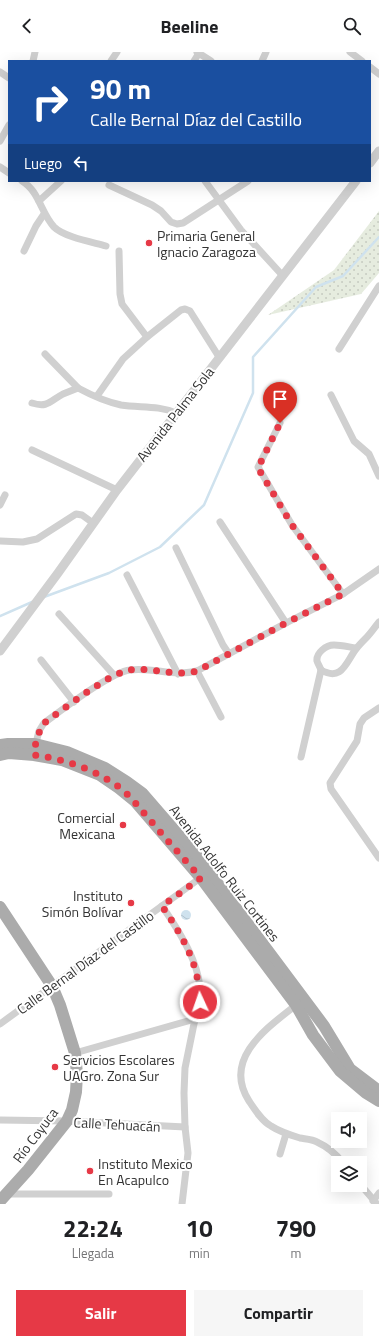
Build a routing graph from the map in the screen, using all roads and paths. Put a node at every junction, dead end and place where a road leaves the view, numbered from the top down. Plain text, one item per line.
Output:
1 (213, 52) edge
2 (350, 52) edge
3 (198, 53) edge
4 (210, 60) edge
5 (361, 60) edge
6 (371, 68) edge
7 (379, 74) edge
8 (8, 127) edge
9 (0, 141) edge
10 (379, 151) edge
11 (371, 162) edge
12 (23, 182) edge
13 (60, 182) edge
14 (207, 182) edge
15 (247, 182) edge
16 (355, 182) edge
17 (109, 185) dead end
18 (220, 200) junction
19 (39, 201) junction
20 (44, 214) junction
21 (106, 246) dead end
22 (24, 251) dead end
23 (119, 251) dead end
24 (283, 276) junction
25 (379, 286) edge
26 (148, 337) junction
27 (339, 349) dead end
28 (45, 354) dead end
29 (219, 357) junction
30 (78, 388) junction
31 (331, 395) dead end
32 (97, 396) junction
33 (32, 402) dead end
34 (176, 413) junction
35 (280, 423) dead end
36 (32, 450) dead end
37 (379, 476) edge
38 (117, 490) junction
39 (5, 495) dead end
40 (0, 505) edge
41 (220, 522) dead end
42 (93, 523) junction
43 (0, 542) edge
44 (176, 548) dead end
45 (379, 569) edge
46 (127, 575) dead end
47 (343, 594) junction
48 (59, 614) dead end
49 (379, 622) edge
50 (286, 623) junction
51 (356, 648) junction
52 (0, 651) edge
53 (229, 654) junction
54 (41, 660) dead end
55 (321, 670) junction
56 (197, 671) junction
57 (178, 674) junction
58 (114, 675) junction
59 (74, 702) junction
60 (379, 708) edge
61 (221, 717) dead end
62 (0, 745) edge
63 (34, 750) junction
64 (0, 755) edge
65 (301, 757) dead end
66 (379, 858) edge
67 (204, 875) junction
68 (162, 906) junction
69 (0, 907) edge
70 (52, 986) junction
71 (296, 1005) junction
72 (195, 1019) junction
73 (0, 1024) edge
74 (76, 1053) junction
75 (379, 1091) edge
76 (379, 1101) edge
77 (0, 1120) edge
78 (67, 1121) junction
79 (185, 1127) junction
80 (286, 1134) junction
81 (280, 1154) dead end
82 (337, 1156) edge
83 (367, 1192) edge
84 (379, 1192) edge
85 (109, 1194) dead end
86 (2, 1196) edge
87 (375, 1202) edge
88 (182, 1204) edge

1 - 4 street
2 - 5 street
3 - 4 street
6 - 7 street
8 - 9 street
10 - 11 street
12 - 19 street
13 - 19 street
14 - 18 street
15 - 18 street
16 - 24 street, Avenida Palma Sola
17 - 18 street
18 - 24 street
19 - 20 street
20 - 21 street
20 - 22 street
23 - 26 street
24 - 29 street, Avenida Palma Sola
25 - 27 street
26 - 29 street
26 - 32 street
28 - 30 street
29 - 34 street, Avenida Palma Sola
30 - 32 street
30 - 33 street
31 - 37 street
32 - 34 street
34 - 38 street, Avenida Palma Sola
35 - 47 street
36 - 38 street
38 - 42 street, Avenida Palma Sola
39 - 40 street
41 - 50 street
42 - 43 street
42 - 52 street, Avenida Palma Sola
44 - 53 street
45 - 47 street
46 - 57 street
47 - 50 street
48 - 58 street
49 - 51 street
50 - 53 street
51 - 55 street
51 - 55 street
53 - 56 street
54 - 59 street
55 - 65 street
56 - 57 street
56 - 61 street
57 - 58 street
58 - 59 street
59 - 63 street
60 - 66 street
62 - 63 main road, Avenida Adolfo Ruiz Cortines
63 - 64 main road, Avenida Adolfo Ruiz Cortines
63 - 67 main road, Avenida Adolfo Ruiz Cortines
67 - 68 street, Calle Bernal Díaz del Castillo
67 - 71 main road, Avenida Adolfo Ruiz Cortines
67 - 75 main road, Avenida Adolfo Ruiz Cortines
68 - 70 street, Calle Bernal Díaz del Castillo
68 - 72 street
69 - 70 main road, Río Coyuca
70 - 73 street, Calle Bernal Díaz del Castillo
70 - 74 main road, Río Coyuca
71 - 76 main road, Avenida Adolfo Ruiz Cortines
71 - 80 street
72 - 74 street
72 - 79 street
74 - 78 main road, Río Coyuca
77 - 78 street, Calle Tehuacán
78 - 79 street, Calle Tehuacán
78 - 86 main road, Río Coyuca
79 - 88 street
80 - 81 street
80 - 82 street
83 - 87 street
84 - 87 street
85 - 86 street

